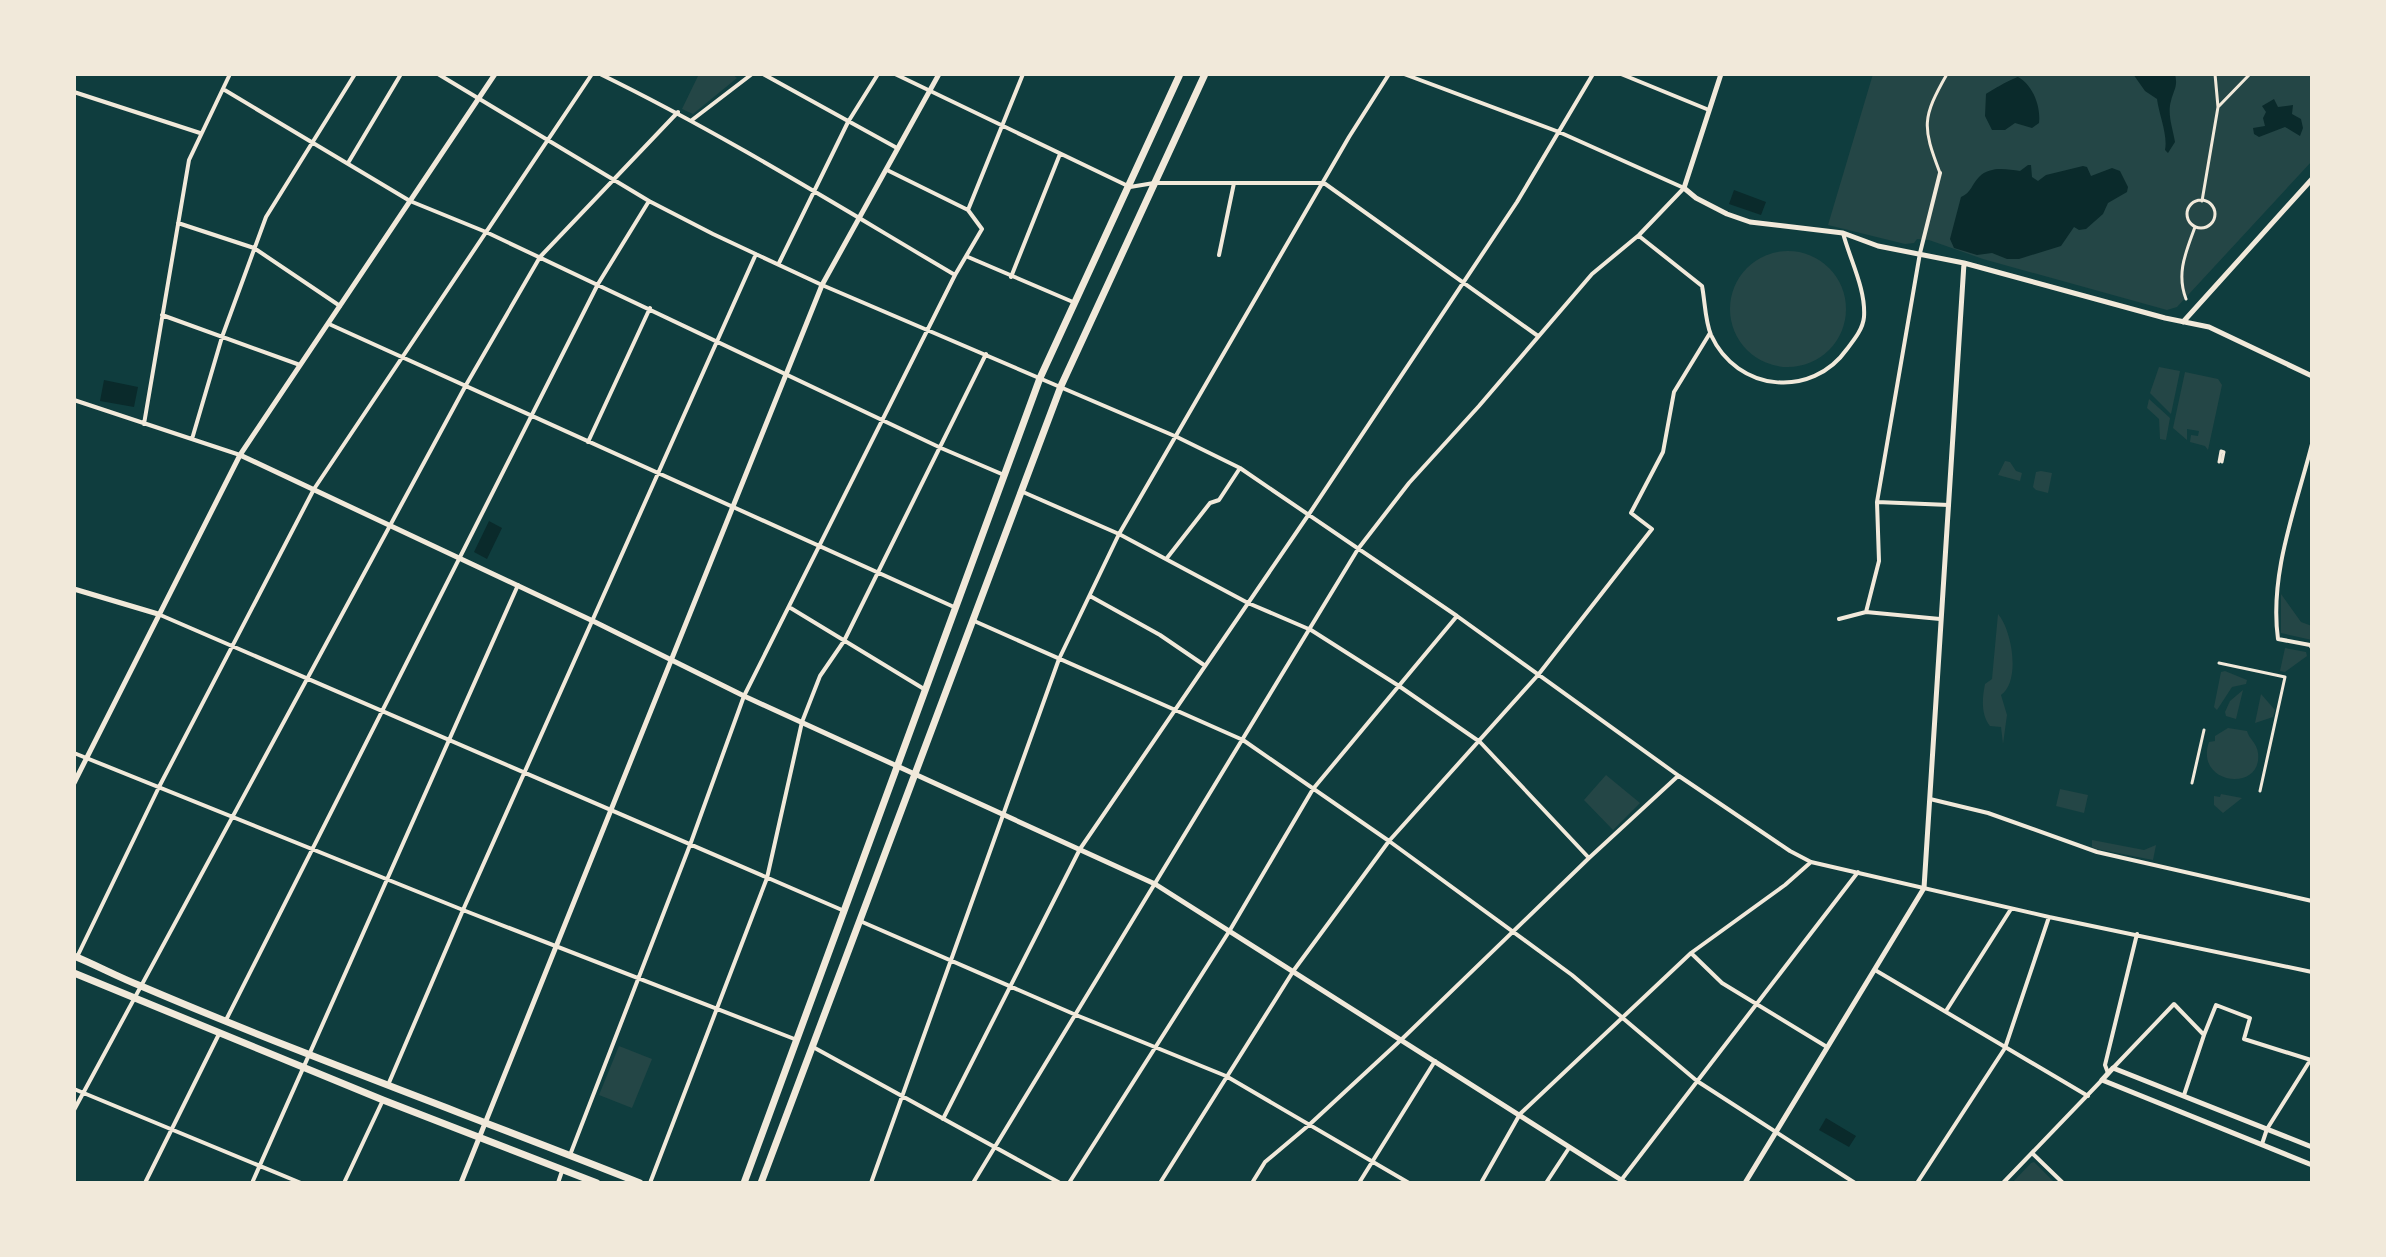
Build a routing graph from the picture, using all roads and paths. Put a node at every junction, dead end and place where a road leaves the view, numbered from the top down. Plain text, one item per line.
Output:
1 (230, 74) edge
2 (355, 74) edge
3 (401, 74) edge
4 (438, 74) edge
5 (495, 74) edge
6 (592, 74) edge
7 (600, 74) edge
8 (740, 74) edge
9 (752, 74) edge
10 (763, 74) edge
11 (878, 74) edge
12 (895, 74) edge
13 (939, 74) edge
14 (1023, 74) edge
15 (1180, 74) edge
16 (1205, 74) edge
17 (1389, 74) edge
18 (1404, 74) edge
19 (1593, 74) edge
20 (1621, 74) edge
21 (1721, 74) edge
22 (1947, 74) edge
23 (2215, 74) edge
24 (2250, 74) edge
25 (746, 79) junction
26 (223, 89) junction
27 (929, 91) junction
28 (74, 92) edge
29 (477, 97) junction
30 (2218, 107) junction
31 (1709, 110) junction
32 (678, 112) junction
33 (692, 120) junction
34 (848, 122) junction
35 (1002, 126) junction
36 (1559, 132) junction
37 (200, 133) junction
38 (547, 139) junction
39 (314, 142) junction
40 (897, 148) junction
41 (1060, 154) junction
42 (348, 163) junction
43 (885, 169) junction
44 (1940, 173) joint
45 (613, 178) junction
46 (2312, 179) edge
47 (1154, 183) junction
48 (1234, 183) junction
49 (1324, 183) junction
50 (1130, 187) junction
51 (1684, 188) junction
52 (814, 189) junction
53 (410, 201) junction
54 (649, 201) junction
55 (2202, 201) junction
56 (968, 210) junction
57 (858, 218) junction
58 (178, 223) junction
59 (2195, 227) junction
60 (486, 232) junction
61 (1843, 233) junction
62 (1639, 235) junction
63 (254, 248) junction
64 (1920, 253) junction
65 (756, 254) junction
66 (1219, 255) dead end
67 (540, 257) junction
68 (968, 257) junction
69 (1964, 263) junction
70 (778, 264) junction
71 (955, 275) junction
72 (1011, 277) junction
73 (1463, 281) junction
74 (598, 284) junction
75 (822, 285) junction
76 (2186, 299) dead end
77 (1075, 303) junction
78 (340, 306) junction
79 (650, 308) junction
80 (162, 315) junction
81 (2183, 322) junction
82 (329, 324) junction
83 (929, 329) junction
84 (1710, 333) junction
85 (1538, 336) junction
86 (222, 337) junction
87 (716, 340) junction
88 (986, 354) junction
89 (403, 358) junction
90 (300, 365) junction
91 (786, 373) junction
92 (2312, 376) edge
93 (1040, 378) junction
94 (466, 385) junction
95 (1061, 386) junction
96 (74, 400) edge
97 (532, 415) junction
98 (883, 419) junction
99 (144, 424) junction
100 (1177, 437) junction
101 (192, 439) junction
102 (588, 442) junction
103 (2312, 444) edge
104 (941, 448) junction
105 (240, 455) junction
106 (1240, 468) junction
107 (656, 474) junction
108 (1004, 475) junction
109 (314, 489) junction
110 (1020, 491) junction
111 (1877, 502) junction
112 (1949, 505) junction
113 (734, 508) junction
114 (1309, 514) junction
115 (390, 525) junction
116 (1119, 534) junction
117 (820, 547) junction
118 (1358, 549) junction
119 (461, 559) junction
120 (1166, 559) junction
121 (878, 574) junction
122 (518, 585) junction
123 (74, 589) edge
124 (1090, 596) junction
125 (1248, 603) junction
126 (789, 607) junction
127 (954, 607) junction
128 (1866, 612) junction
129 (158, 614) junction
130 (1457, 616) junction
131 (1839, 619) dead end
132 (1940, 619) junction
133 (972, 620) junction
134 (593, 621) junction
135 (1311, 630) junction
136 (844, 641) junction
137 (232, 646) junction
138 (2312, 648) edge
139 (671, 659) junction
140 (1059, 659) junction
141 (2219, 663) dead end
142 (1204, 665) junction
143 (1538, 675) junction
144 (306, 678) junction
145 (1399, 686) junction
146 (924, 690) junction
147 (744, 696) junction
148 (382, 710) junction
149 (1173, 710) junction
150 (802, 722) junction
151 (2204, 730) dead end
152 (448, 740) junction
153 (1243, 740) junction
154 (1480, 742) junction
155 (74, 753) edge
156 (88, 757) junction
157 (897, 767) junction
158 (915, 773) junction
159 (524, 774) junction
160 (1679, 776) junction
161 (74, 783) edge
162 (2192, 783) dead end
163 (159, 787) junction
164 (1313, 789) junction
165 (2260, 791) dead end
166 (1930, 799) junction
167 (609, 811) junction
168 (1003, 813) junction
169 (232, 817) junction
170 (1389, 841) junction
171 (690, 845) junction
172 (314, 849) junction
173 (1080, 849) junction
174 (1589, 858) junction
175 (1811, 862) junction
176 (1858, 872) junction
177 (767, 878) junction
178 (387, 879) junction
179 (1155, 884) junction
180 (1924, 888) junction
181 (2312, 901) edge
182 (2011, 908) junction
183 (463, 910) junction
184 (844, 911) junction
185 (2049, 917) junction
186 (860, 921) junction
187 (1230, 930) junction
188 (1512, 931) junction
189 (2137, 934) junction
190 (555, 946) junction
191 (1691, 953) junction
192 (75, 956) edge
193 (950, 960) junction
194 (1294, 970) junction
195 (1875, 970) junction
196 (2312, 972) edge
197 (74, 973) edge
198 (638, 979) junction
199 (141, 986) junction
200 (1009, 986) junction
201 (135, 998) junction
202 (1757, 1005) junction
203 (716, 1009) junction
204 (1946, 1011) junction
205 (1076, 1015) junction
206 (1622, 1019) junction
207 (226, 1020) junction
208 (220, 1031) junction
209 (2204, 1035) junction
210 (1402, 1039) junction
211 (797, 1040) junction
212 (813, 1047) junction
213 (1157, 1047) junction
214 (1827, 1048) junction
215 (2005, 1048) junction
216 (310, 1055) junction
217 (2311, 1059) edge
218 (1435, 1061) junction
219 (304, 1068) junction
220 (2111, 1071) junction
221 (1226, 1076) junction
222 (2102, 1080) junction
223 (1697, 1081) junction
224 (388, 1085) junction
225 (74, 1089) edge
226 (83, 1092) junction
227 (901, 1095) junction
228 (2184, 1095) junction
229 (2088, 1096) junction
230 (383, 1100) junction
231 (74, 1110) edge
232 (1520, 1114) junction
233 (943, 1119) junction
234 (485, 1120) junction
235 (1309, 1125) junction
236 (2267, 1129) junction
237 (172, 1130) junction
238 (1776, 1131) junction
239 (480, 1136) junction
240 (2262, 1144) junction
241 (995, 1146) junction
242 (2312, 1147) edge
243 (1569, 1148) junction
244 (2033, 1154) junction
245 (570, 1155) junction
246 (1372, 1160) junction
247 (2312, 1165) edge
248 (259, 1166) junction
249 (563, 1169) junction
250 (1845, 1177) junction
251 (1622, 1182) edge
252 (145, 1183) edge
253 (252, 1183) edge
254 (301, 1183) edge
255 (344, 1183) edge
256 (461, 1183) edge
257 (558, 1183) edge
258 (597, 1183) edge
259 (640, 1183) edge
260 (650, 1183) edge
261 (744, 1183) edge
262 (761, 1183) edge
263 (871, 1183) edge
264 (973, 1183) edge
265 (1060, 1183) edge
266 (1069, 1183) edge
267 (1160, 1183) edge
268 (1252, 1183) edge
269 (1359, 1183) edge
270 (1409, 1183) edge
271 (1481, 1183) edge
272 (1546, 1183) edge
273 (1745, 1183) edge
274 (1842, 1183) edge
275 (1855, 1183) edge
276 (1917, 1183) edge
277 (2003, 1183) edge
278 (2063, 1183) edge

1 - 26 street
2 - 39 street
3 - 42 street
4 - 29 street
5 - 29 street
6 - 38 street
7 - 32 street
8 - 25 street
9 - 25 street
10 - 34 street
11 - 34 street
12 - 27 street
13 - 27 street
14 - 35 street
15 - 50 main road
16 - 47 main road
17 - 49 street
18 - 36 street
19 - 36 street
20 - 31 street
21 - 31 street
22 - 44 street
23 - 30 street
24 - 30 street
25 - 33 street
26 - 37 street
26 - 39 street
27 - 35 street
27 - 40 street
28 - 37 street
29 - 38 street
29 - 53 street
30 - 55 street
31 - 51 street
32 - 33 street
32 - 45 street
33 - 52 street
34 - 40 street
34 - 52 street
35 - 41 street
35 - 56 street
36 - 51 street
36 - 73 street
37 - 58 street
38 - 45 street
38 - 60 street
39 - 42 street
39 - 63 street
40 - 43 street
41 - 50 street
41 - 72 street
42 - 53 street
43 - 56 street
43 - 57 street
44 - 64 street
45 - 54 street
45 - 67 street
46 - 81 street
47 - 48 street
47 - 50 street
47 - 95 main road
48 - 49 street
48 - 66 street
49 - 73 street
49 - 100 street
50 - 77 main road
51 - 61 street
51 - 62 street
52 - 57 street
52 - 70 street
53 - 60 street
53 - 78 street
54 - 65 street
54 - 74 street
55 - 59 street
55 - 59 street
56 - 68 street
57 - 71 street
57 - 75 street
58 - 63 street
58 - 80 street
59 - 76 street
60 - 67 street
60 - 89 street
61 - 64 street
61 - 84 street
62 - 84 street
62 - 85 street
63 - 78 street
63 - 86 street
64 - 69 street
64 - 111 street
65 - 70 street
65 - 87 street
67 - 74 street
67 - 94 street
68 - 71 street
68 - 72 street
69 - 81 street
69 - 112 street
70 - 75 street
71 - 83 street
72 - 77 street
73 - 85 street
73 - 114 street
74 - 79 street
74 - 97 street
75 - 83 street
75 - 91 street
77 - 93 main road
78 - 82 street
79 - 87 street
79 - 102 street
80 - 86 street
80 - 99 street
81 - 92 street
82 - 89 street
82 - 90 street
83 - 88 street
83 - 98 street
84 - 143 street
85 - 118 street
86 - 90 street
86 - 101 street
87 - 91 street
87 - 107 street
88 - 93 street
88 - 104 street
89 - 94 street
89 - 109 street
90 - 105 street
91 - 98 street
91 - 113 street
93 - 95 street
93 - 108 main road
94 - 97 street
94 - 115 street
95 - 100 street
95 - 110 main road
96 - 99 street
97 - 102 street
97 - 119 street
98 - 104 street
98 - 117 street
99 - 101 street
100 - 106 street
100 - 116 street
101 - 105 street
102 - 107 street
103 - 138 street
104 - 108 street
104 - 121 street
105 - 109 street
105 - 129 street
106 - 114 street
106 - 120 street
107 - 113 street
107 - 134 street
108 - 127 main road
109 - 115 street
109 - 137 street
110 - 116 street
110 - 133 main road
111 - 112 street
111 - 128 street
112 - 132 street
113 - 117 street
113 - 139 street
114 - 118 street
114 - 125 street
115 - 119 street
115 - 144 street
116 - 120 street
116 - 124 street
117 - 121 street
117 - 126 street
118 - 130 street
118 - 135 street
119 - 122 street
119 - 148 street
120 - 125 street
121 - 127 street
121 - 136 street
122 - 134 street
122 - 152 street
123 - 129 street
124 - 140 street
124 - 142 street
125 - 135 street
125 - 142 street
126 - 136 street
126 - 147 street
127 - 146 main road
128 - 131 street
128 - 132 street
129 - 137 street
129 - 156 street
130 - 143 street
130 - 145 street
132 - 166 street
133 - 140 street
133 - 158 main road
134 - 139 street
134 - 159 street
135 - 145 street
135 - 153 street
136 - 146 street
136 - 150 street
137 - 144 street
137 - 163 street
139 - 147 street
139 - 167 street
140 - 149 street
140 - 168 street
141 - 165 street
142 - 149 street
143 - 154 street
143 - 160 street
144 - 148 street
144 - 169 street
145 - 154 street
145 - 164 street
146 - 157 main road
147 - 150 street
147 - 171 street
148 - 152 street
148 - 172 street
149 - 153 street
149 - 173 street
150 - 157 street
150 - 177 street
151 - 162 street
152 - 159 street
152 - 178 street
153 - 164 street
153 - 179 street
154 - 170 street
154 - 174 street
155 - 156 street
156 - 161 street
156 - 163 street
157 - 158 street
157 - 184 main road
158 - 168 street
158 - 186 main road
159 - 167 street
159 - 183 street
160 - 174 street
160 - 175 street
163 - 169 street
163 - 192 street
164 - 170 street
164 - 187 street
166 - 180 street
166 - 181 street
167 - 171 street
167 - 190 street
168 - 173 street
168 - 193 street
169 - 172 street
169 - 199 street
170 - 188 street
170 - 194 street
171 - 177 street
171 - 198 street
172 - 178 street
172 - 207 street
173 - 179 street
173 - 200 street
174 - 188 street
175 - 176 street
175 - 191 street
176 - 180 street
176 - 202 street
177 - 184 street
177 - 203 street
178 - 183 street
178 - 216 street
179 - 187 street
179 - 205 street
180 - 182 street
180 - 195 street
182 - 185 street
182 - 204 street
183 - 190 street
183 - 224 street
184 - 211 main road
185 - 189 street
185 - 215 street
186 - 193 street
186 - 212 main road
187 - 194 street
187 - 213 street
188 - 206 street
188 - 210 street
189 - 196 street
189 - 220 street
190 - 198 street
190 - 234 street
191 - 202 street
191 - 206 street
192 - 199 main road
193 - 200 street
193 - 227 street
194 - 210 street
194 - 221 street
195 - 204 street
195 - 214 street
197 - 201 main road
198 - 203 street
198 - 245 street
199 - 201 street
199 - 207 main road
200 - 205 street
200 - 233 street
201 - 208 main road
201 - 226 street
202 - 214 street
202 - 223 street
203 - 211 street
203 - 260 street
204 - 215 street
205 - 213 street
205 - 241 street
206 - 223 street
206 - 232 street
207 - 216 main road
208 - 219 main road
208 - 237 street
209 - 217 street
209 - 220 street
209 - 228 street
210 - 218 street
210 - 235 street
211 - 261 main road
212 - 227 street
212 - 262 main road
213 - 221 street
213 - 266 street
214 - 238 street
215 - 229 street
215 - 276 street
216 - 219 street
216 - 224 main road
217 - 236 street
218 - 232 street
218 - 246 street
219 - 230 main road
219 - 248 street
220 - 222 street
220 - 228 street
221 - 235 street
221 - 267 street
222 - 229 street
222 - 240 street
223 - 238 street
223 - 251 street
224 - 234 main road
225 - 226 street
226 - 231 street
226 - 237 street
227 - 233 street
227 - 263 street
228 - 236 street
229 - 244 street
230 - 239 main road
230 - 255 street
232 - 243 street
232 - 271 street
233 - 241 street
234 - 239 street
234 - 245 main road
235 - 246 street
235 - 268 street
236 - 240 street
236 - 242 street
237 - 248 street
237 - 252 street
238 - 250 street
238 - 273 street
239 - 249 main road
239 - 256 street
240 - 247 street
241 - 264 street
241 - 265 street
243 - 251 street
243 - 272 street
244 - 277 street
244 - 278 street
245 - 259 main road
246 - 269 street
246 - 270 street
248 - 253 street
248 - 254 street
249 - 257 street
249 - 258 main road
250 - 274 street
250 - 275 street

